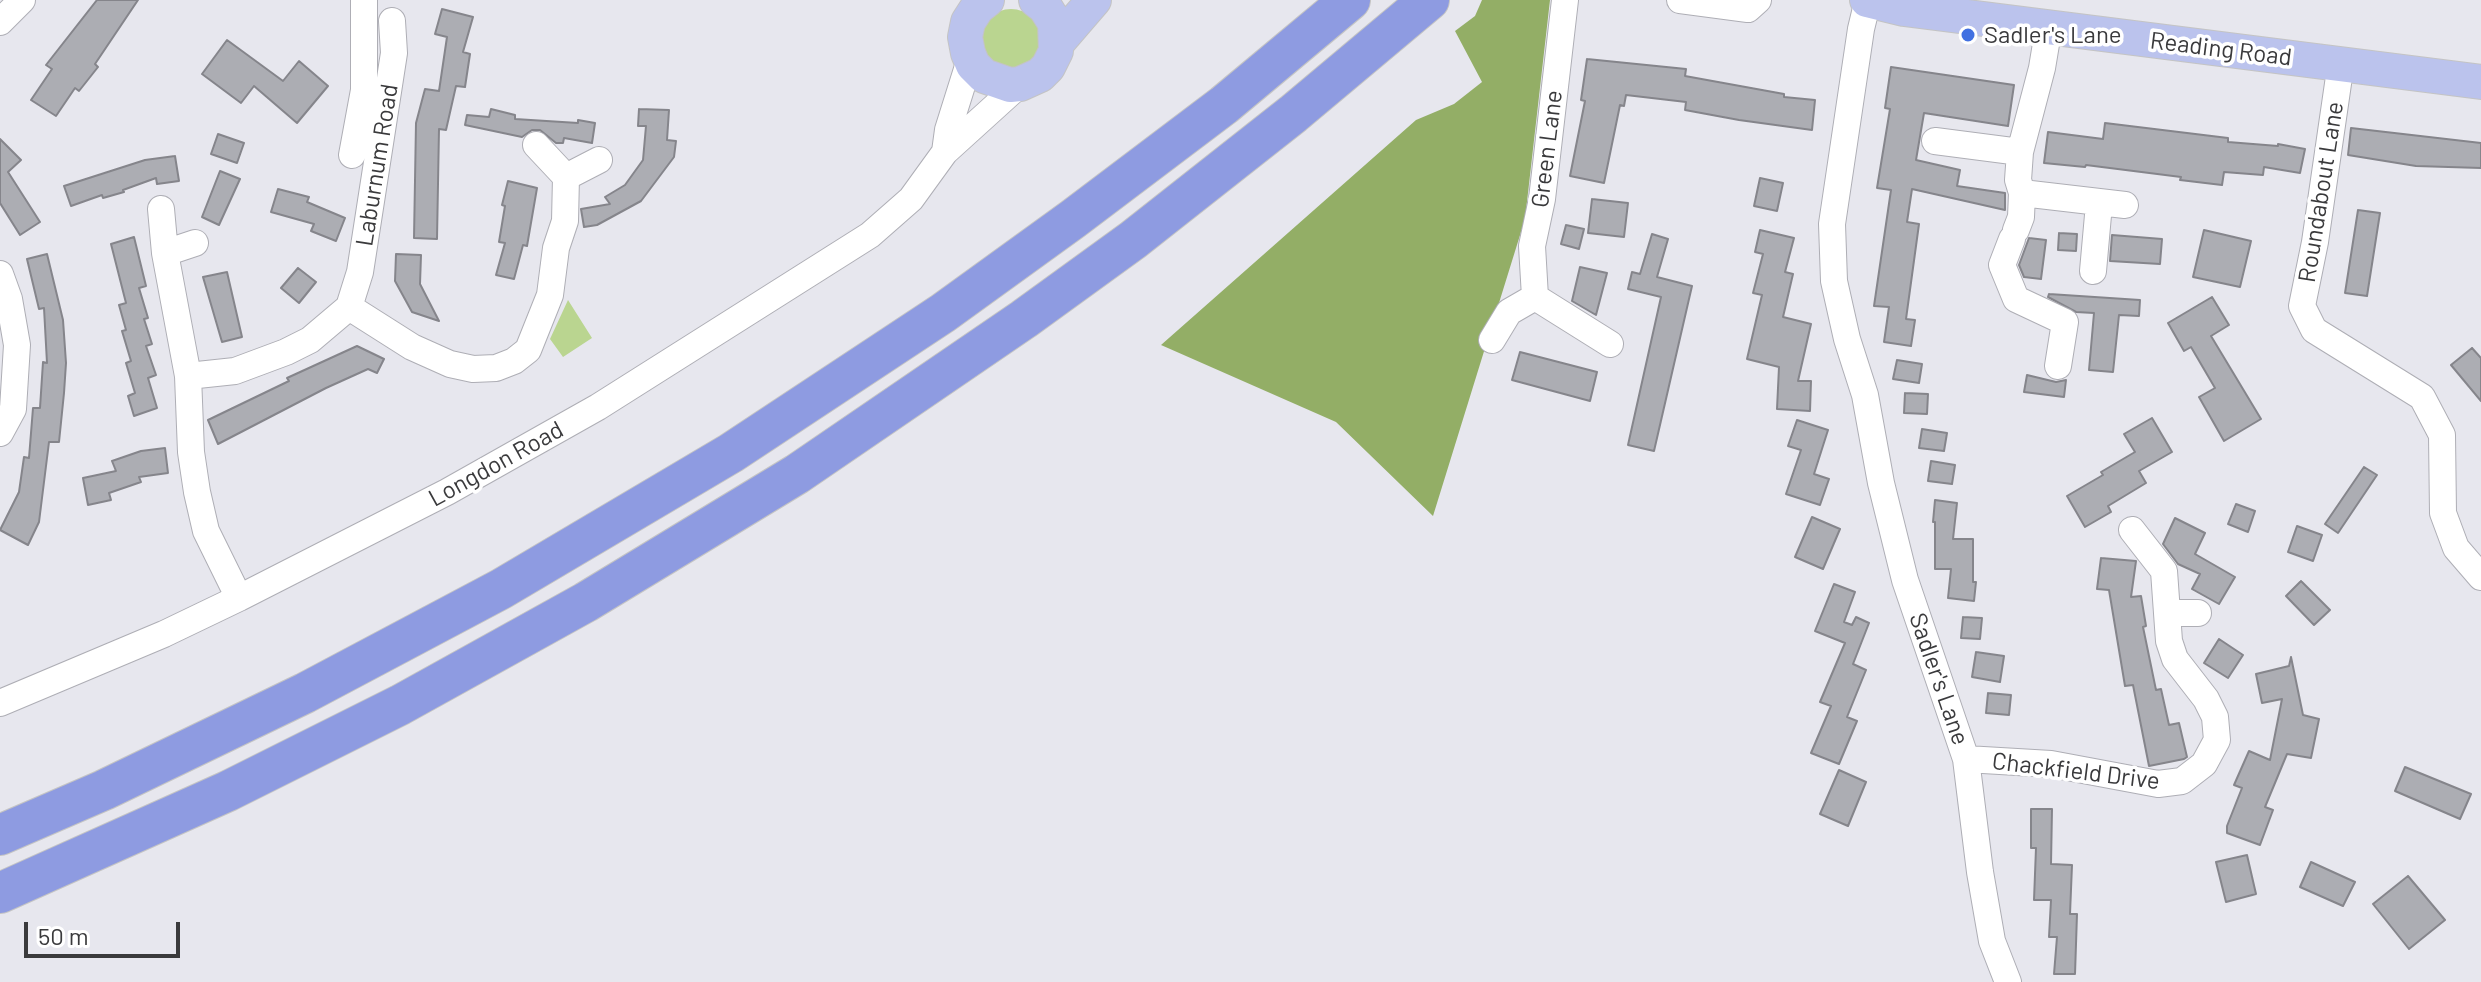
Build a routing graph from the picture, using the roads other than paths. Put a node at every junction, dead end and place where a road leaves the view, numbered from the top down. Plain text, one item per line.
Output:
1 (22, 0) edge
2 (364, 0) edge
3 (952, 0) edge
4 (987, 0) edge
5 (1036, 0) edge
6 (1094, 0) edge
7 (1350, 0) edge
8 (1429, 0) edge
9 (1565, 0) edge
10 (1680, 0) edge
11 (1758, 0) edge
12 (1868, 0) edge
13 (392, 21) dead end
14 (0, 22) edge
15 (2049, 26) junction
16 (1057, 43) junction
17 (968, 45) junction
18 (2341, 63) junction
19 (2481, 82) edge
20 (1020, 84) junction
21 (1935, 141) dead end
22 (536, 145) dead end
23 (945, 152) junction
24 (2020, 152) junction
25 (352, 155) dead end
26 (599, 160) dead end
27 (566, 177) junction
28 (2022, 193) junction
29 (161, 209) dead end
30 (195, 243) dead end
31 (165, 253) junction
32 (2093, 271) dead end
33 (0, 274) edge
34 (1535, 297) junction
35 (349, 307) junction
36 (1492, 340) dead end
37 (1610, 344) dead end
38 (2058, 366) dead end
39 (188, 376) junction
40 (0, 433) edge
41 (2132, 530) dead end
42 (2481, 577) edge
43 (239, 598) junction
44 (2169, 613) junction
45 (2198, 613) dead end
46 (0, 703) edge
47 (1966, 759) junction
48 (0, 835) edge
49 (0, 893) edge
50 (2008, 982) edge

1 - 14 street
2 - 25 street
3 - 17 main road
4 - 17 main road
5 - 16 main road
6 - 16 main road
7 - 48 highway
8 - 49 highway
9 - 34 street, Green Lane
10 - 11 street
12 - 15 main road, Reading Road
12 - 47 street, Sadler's Lane
13 - 35 street, Laburnum Road
15 - 18 main road, Reading Road
15 - 24 street
16 - 20 main road
17 - 20 main road
17 - 23 street, Longdon Road
18 - 19 main road, Reading Road
18 - 42 street, Roundabout Lane
20 - 23 street, Longdon Road
21 - 24 street
22 - 27 street
23 - 43 street, Longdon Road
24 - 28 street
26 - 27 street
27 - 35 street
28 - 32 street
28 - 38 street
29 - 31 street
30 - 31 street
31 - 39 street
33 - 40 street
34 - 36 street
34 - 37 street
35 - 39 street
39 - 43 street
41 - 44 street, Chackfield Drive
43 - 46 street, Longdon Road
44 - 45 street
44 - 47 street, Chackfield Drive
47 - 50 street, Sadler's Lane

